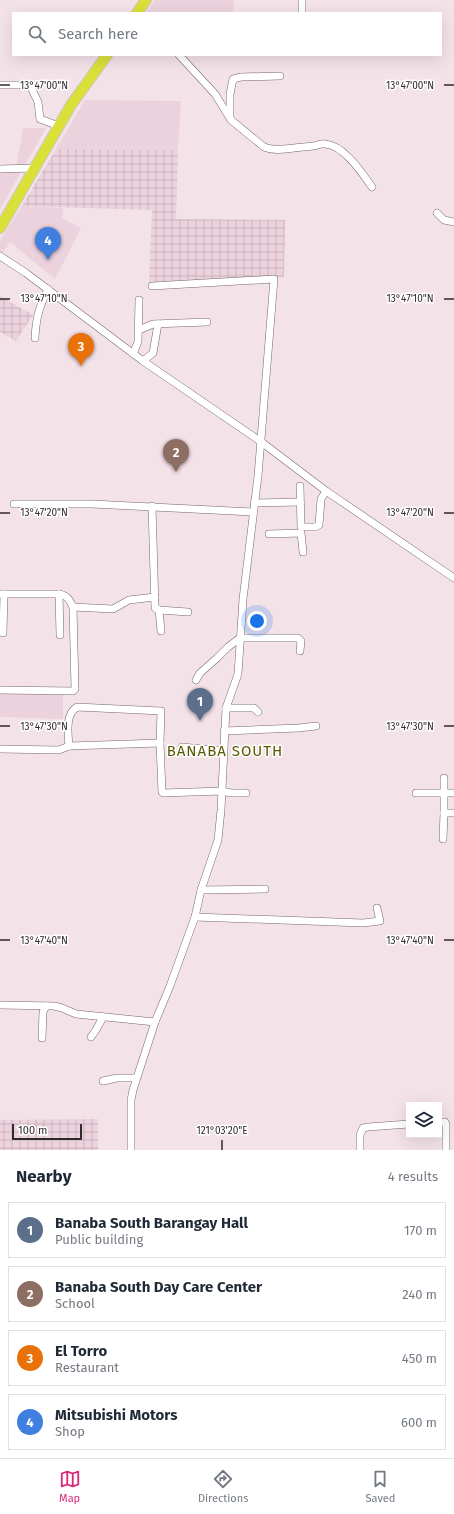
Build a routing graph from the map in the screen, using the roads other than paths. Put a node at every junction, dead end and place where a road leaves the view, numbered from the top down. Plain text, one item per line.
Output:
1 (146, 0) edge
2 (302, 0) edge
3 (138, 12) edge
4 (302, 12) edge
5 (106, 56) edge
6 (180, 56) edge
7 (280, 76) dead end
8 (0, 85) edge
9 (230, 117) junction
10 (59, 126) junction
11 (34, 168) junction
12 (0, 169) edge
13 (372, 187) dead end
14 (437, 213) dead end
15 (454, 222) edge
16 (0, 228) edge
17 (0, 256) edge
18 (152, 286) dead end
19 (48, 289) junction
20 (139, 300) dead end
21 (207, 322) dead end
22 (158, 324) junction
23 (139, 330) junction
24 (35, 338) dead end
25 (132, 354) junction
26 (143, 361) junction
27 (260, 441) junction
28 (300, 486) dead end
29 (326, 491) junction
30 (254, 502) junction
31 (300, 502) junction
32 (14, 504) dead end
33 (152, 506) junction
34 (253, 512) junction
35 (301, 530) junction
36 (269, 534) dead end
37 (303, 552) dead end
38 (454, 578) edge
39 (2, 594) edge
40 (59, 594) junction
41 (155, 597) junction
42 (73, 607) junction
43 (159, 610) junction
44 (188, 612) dead end
45 (161, 630) dead end
46 (3, 633) dead end
47 (60, 635) dead end
48 (240, 638) junction
49 (300, 651) dead end
50 (196, 680) dead end
51 (0, 690) edge
52 (226, 708) junction
53 (258, 712) dead end
54 (316, 726) dead end
55 (224, 731) junction
56 (160, 743) junction
57 (69, 746) junction
58 (182, 747) dead end
59 (0, 749) edge
60 (223, 751) junction
61 (444, 778) dead end
62 (222, 791) junction
63 (246, 793) dead end
64 (416, 793) dead end
65 (444, 793) junction
66 (454, 793) edge
67 (444, 813) junction
68 (454, 813) edge
69 (443, 839) dead end
70 (265, 889) dead end
71 (201, 890) junction
72 (377, 908) dead end
73 (195, 917) junction
74 (0, 1005) edge
75 (46, 1006) junction
76 (103, 1017) junction
77 (155, 1022) junction
78 (42, 1038) dead end
79 (91, 1038) dead end
80 (136, 1078) junction
81 (103, 1081) dead end
82 (442, 1122) edge
83 (406, 1124) edge
84 (131, 1150) edge
85 (360, 1150) edge
86 (446, 1150) edge

1 - 3 highway
2 - 4 street
5 - 10 highway
6 - 9 street
7 - 9 street
8 - 10 street
9 - 13 street
10 - 11 highway
11 - 12 street
11 - 16 highway
14 - 15 street
17 - 19 street
18 - 27 street
19 - 24 street
19 - 25 street
20 - 23 street
21 - 22 street
22 - 23 street
22 - 26 street
23 - 25 street
25 - 26 street
26 - 27 street
27 - 29 street
27 - 30 street
28 - 31 street
29 - 35 street
29 - 38 street
30 - 31 street
30 - 34 street
31 - 35 street
32 - 33 street
33 - 34 street
33 - 41 street
34 - 48 street
35 - 36 street
35 - 37 street
39 - 40 street
39 - 46 street
40 - 42 street
40 - 47 street
41 - 42 street
41 - 43 street
42 - 51 street
43 - 44 street
43 - 45 street
48 - 49 street
48 - 50 street
48 - 52 street
52 - 53 street
52 - 55 street
54 - 55 street
55 - 60 street
56 - 57 street
56 - 57 street
56 - 62 street
57 - 59 street
58 - 60 street
60 - 62 street
61 - 65 street
62 - 63 street
62 - 71 street
64 - 65 street
65 - 66 street
65 - 67 street
67 - 68 street
67 - 69 street
70 - 71 street
71 - 73 street
72 - 73 street
73 - 77 street
74 - 75 street
75 - 76 street
75 - 78 street
76 - 77 street
76 - 79 street
77 - 80 street
80 - 81 street
80 - 84 street
82 - 86 street
83 - 85 street

